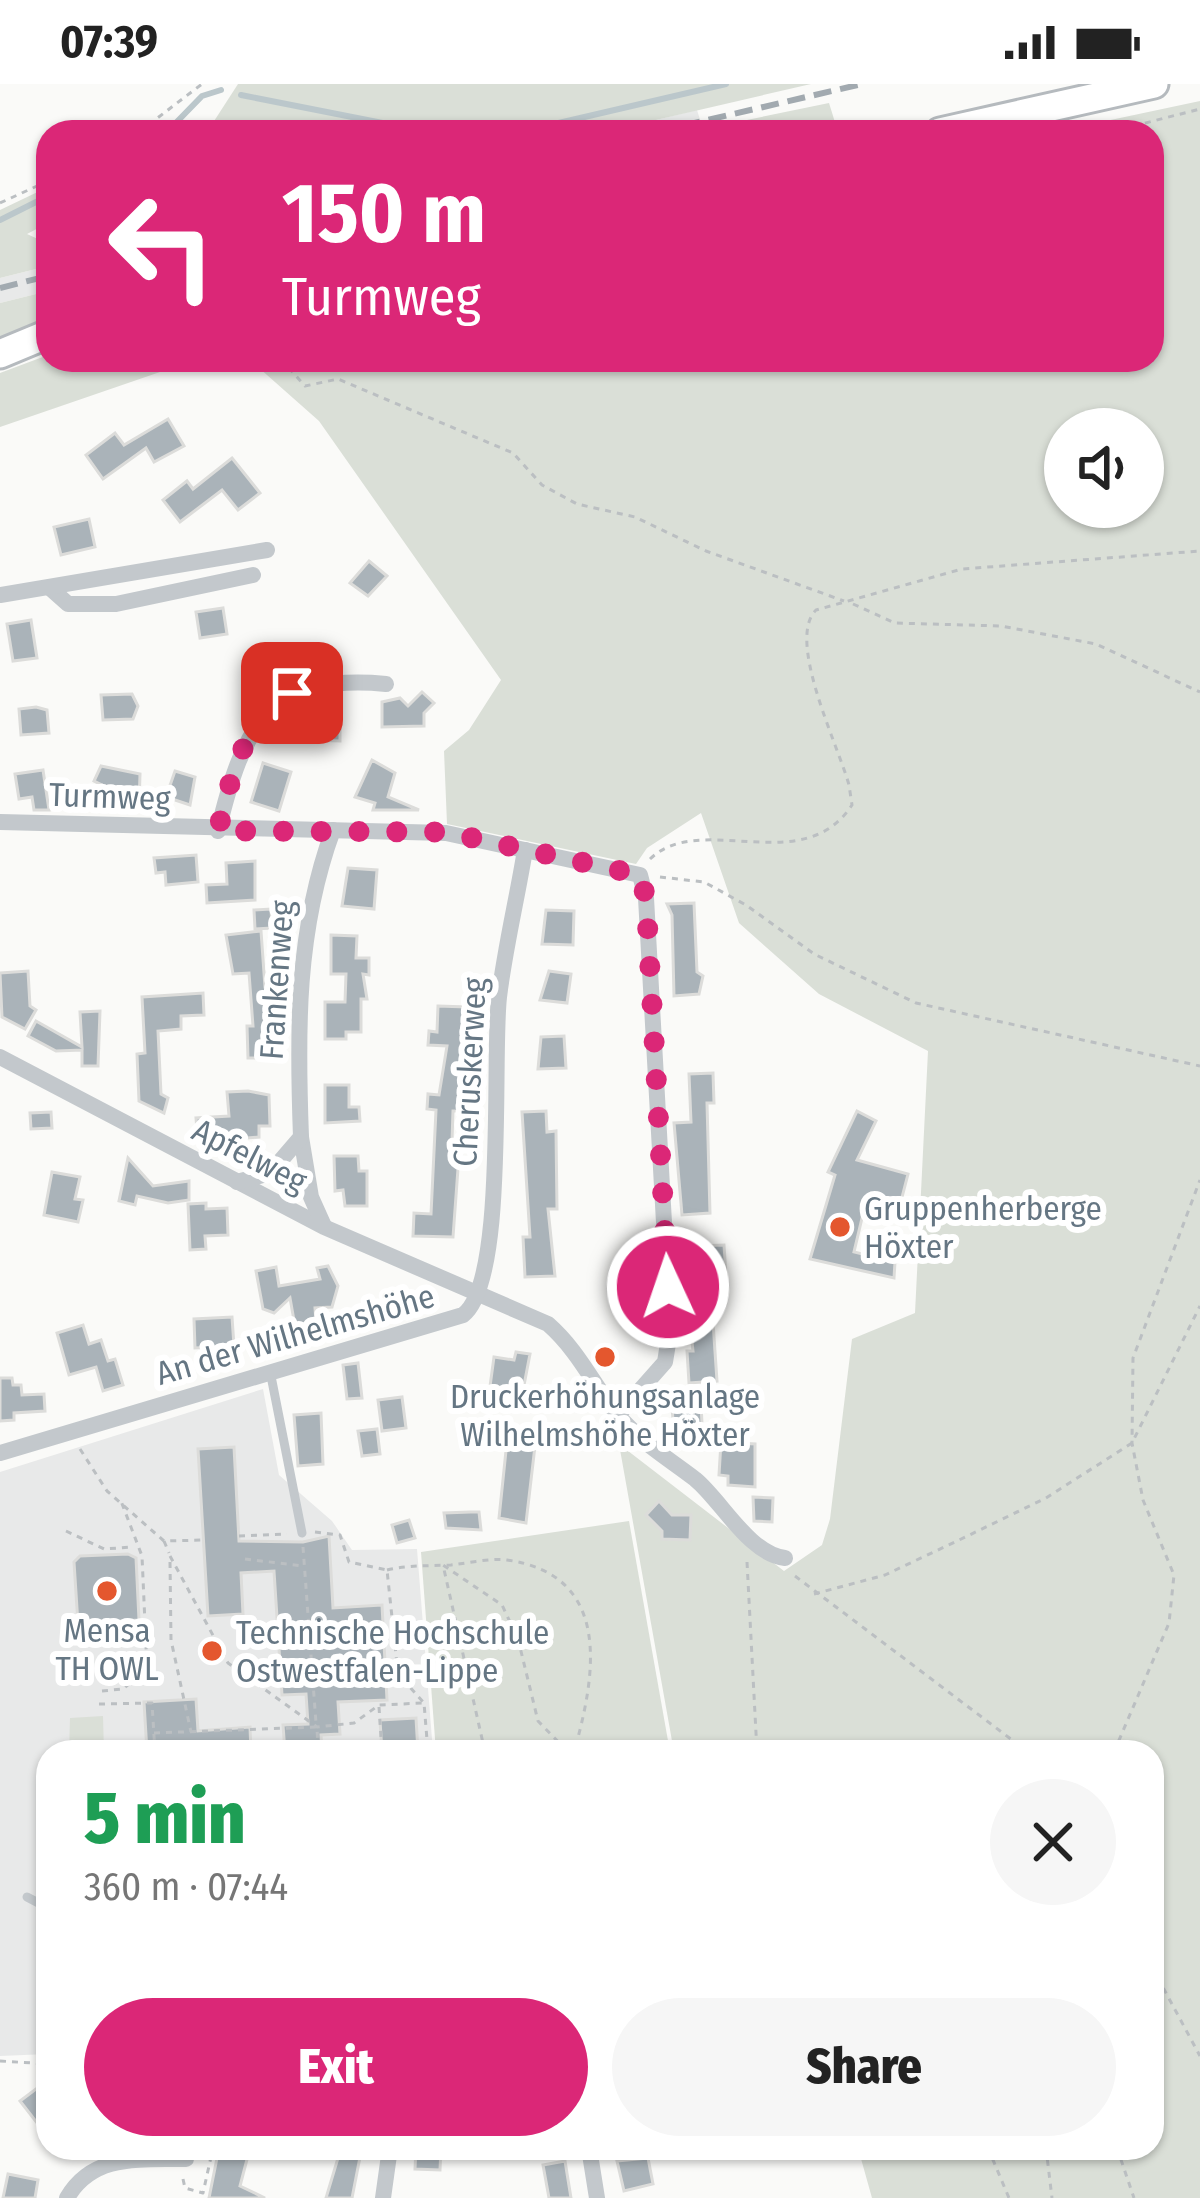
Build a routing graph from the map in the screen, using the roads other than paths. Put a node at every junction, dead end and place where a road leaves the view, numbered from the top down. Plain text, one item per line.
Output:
1 (1154, 84) edge
2 (994, 120) edge
3 (36, 339) edge
4 (0, 353) edge
5 (267, 550) dead end
6 (253, 574) dead end
7 (50, 588) junction
8 (0, 595) edge
9 (386, 684) dead end
10 (0, 822) edge
11 (333, 830) junction
12 (218, 831) junction
13 (525, 850) junction
14 (0, 1057) edge
15 (301, 1138) junction
16 (235, 1182) junction
17 (324, 1227) junction
18 (478, 1298) junction
19 (270, 1371) junction
20 (617, 1415) junction
21 (0, 1453) edge
22 (302, 1533) road end
23 (781, 1557) road end
24 (27, 1897) dead end
25 (36, 1902) edge
26 (115, 2160) edge
27 (388, 2160) edge
28 (591, 2160) edge
29 (67, 2198) edge
30 (383, 2198) edge
31 (597, 2198) edge

1 - 2 main road
3 - 4 main road
5 - 7 street
6 - 7 street
7 - 8 street
9 - 12 street
10 - 12 street, Turmweg
11 - 12 street, Turmweg
11 - 13 street, Turmweg
11 - 15 street, Frankenweg
13 - 18 street, Cheruskerweg
13 - 20 street, Turmweg
14 - 16 street, Apfelweg
15 - 16 street
15 - 17 street, Frankenweg
16 - 17 street, Apfelweg
17 - 18 street, Apfelweg
18 - 19 street, An der Wilhelmshöhe
18 - 20 street, An der Wilhelmshöhe
19 - 21 street, An der Wilhelmshöhe
19 - 22 lane
20 - 23 street, An der Wilhelmshöhe
24 - 25 lane
26 - 29 street
27 - 30 street
28 - 31 street

